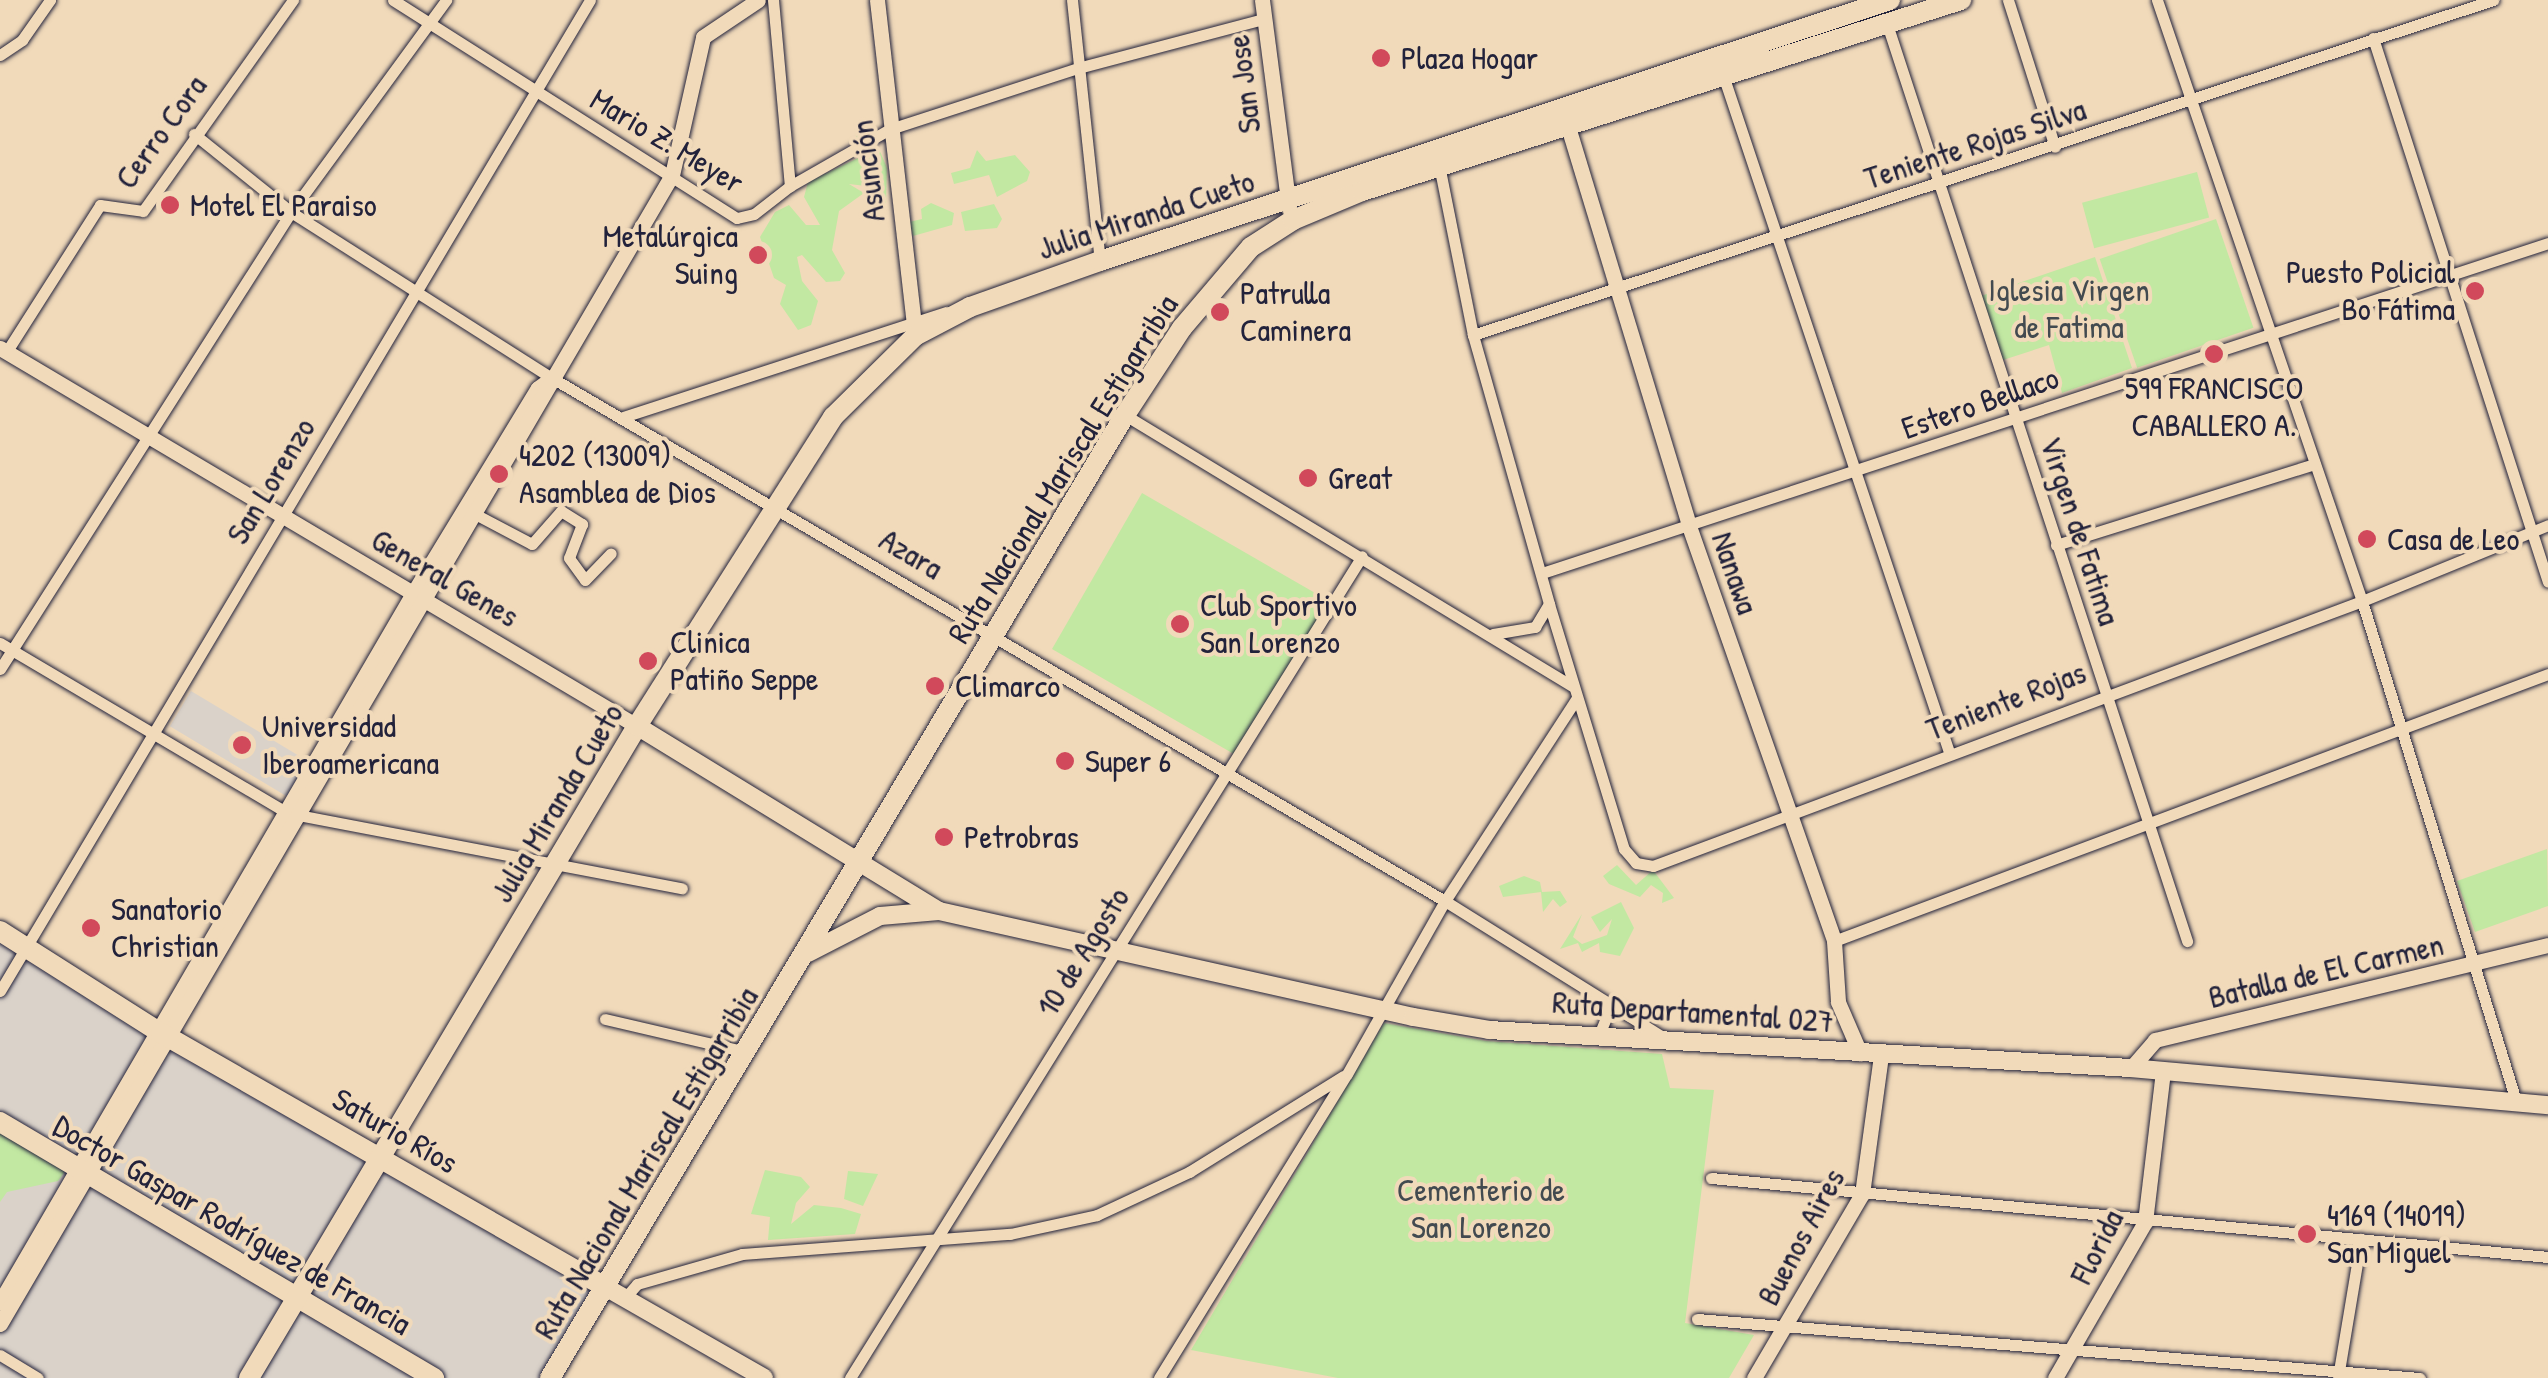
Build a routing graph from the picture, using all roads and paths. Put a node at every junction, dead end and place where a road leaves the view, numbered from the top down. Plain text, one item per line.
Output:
1 (50, 0) edge
2 (293, 0) edge
3 (393, 0) edge
4 (446, 0) edge
5 (590, 0) edge
6 (758, 0) edge
7 (773, 0) edge
8 (877, 0) edge
9 (1072, 0) edge
10 (1262, 0) edge
11 (1961, 0) edge
12 (2008, 0) edge
13 (2156, 0) edge
14 (2493, 0) edge
15 (1880, 2) edge
16 (1264, 19) junction
17 (1887, 24) junction
18 (428, 28) junction
19 (2373, 38) junction
20 (0, 55) edge
21 (1078, 68) junction
22 (1723, 75) junction
23 (532, 92) junction
24 (2189, 102) junction
25 (1565, 116) junction
26 (890, 129) junction
27 (194, 134) junction
28 (2055, 146) junction
29 (1440, 165) junction
30 (672, 175) junction
31 (790, 186) junction
32 (1937, 186) junction
33 (1289, 210) junction
34 (290, 212) junction
35 (1230, 220) junction
36 (1774, 238) junction
37 (2548, 243) edge
38 (1252, 247) junction
39 (1100, 261) junction
40 (2447, 276) junction
41 (1617, 287) junction
42 (414, 292) junction
43 (914, 328) junction
44 (2273, 332) junction
45 (1473, 335) junction
46 (2, 354) edge
47 (552, 378) junction
48 (1125, 415) junction
49 (623, 417) junction
50 (2015, 421) junction
51 (146, 435) junction
52 (2315, 464) junction
53 (1853, 475) junction
54 (777, 506) junction
55 (475, 514) junction
56 (283, 516) junction
57 (2548, 525) edge
58 (1689, 526) junction
59 (2532, 531) junction
60 (2056, 545) junction
61 (611, 553) dead end
62 (1362, 556) junction
63 (1542, 573) junction
64 (2548, 582) edge
65 (418, 597) junction
66 (2362, 602) junction
67 (1548, 604) junction
68 (1487, 633) junction
69 (994, 636) junction
70 (6, 646) edge
71 (0, 669) edge
72 (2548, 674) edge
73 (1574, 692) junction
74 (2104, 693) junction
75 (638, 726) junction
76 (2398, 728) junction
77 (152, 734) junction
78 (1949, 752) junction
79 (1225, 775) junction
80 (1789, 813) junction
81 (293, 815) junction
82 (2148, 824) junction
83 (861, 860) junction
84 (556, 862) junction
85 (682, 888) dead end
86 (1445, 901) junction
87 (939, 911) junction
88 (0, 930) edge
89 (1834, 941) junction
90 (2187, 941) dead end
91 (2548, 945) edge
92 (27, 946) junction
93 (808, 953) junction
94 (1115, 953) junction
95 (2472, 965) junction
96 (0, 991) edge
97 (1611, 1006) junction
98 (1385, 1010) junction
99 (605, 1019) dead end
100 (166, 1035) junction
101 (1599, 1035) junction
102 (1664, 1037) junction
103 (748, 1052) junction
104 (1860, 1053) junction
105 (1881, 1056) junction
106 (2131, 1068) junction
107 (2163, 1071) junction
108 (1347, 1074) junction
109 (2516, 1102) junction
110 (2548, 1104) edge
111 (0, 1122) edge
112 (380, 1156) junction
113 (82, 1174) junction
114 (1711, 1178) dead end
115 (1862, 1194) junction
116 (2145, 1222) junction
117 (938, 1238) junction
118 (2362, 1238) junction
119 (2548, 1256) edge
120 (637, 1284) junction
121 (616, 1286) junction
122 (297, 1296) junction
123 (0, 1302) edge
124 (1697, 1319) dead end
125 (1787, 1323) junction
126 (0, 1324) edge
127 (2073, 1348) junction
128 (0, 1355) edge
129 (2339, 1375) edge
130 (38, 1378) edge
131 (248, 1378) edge
132 (434, 1378) edge
133 (550, 1378) edge
134 (764, 1378) edge
135 (850, 1378) edge
136 (1159, 1378) edge
137 (1754, 1378) edge
138 (2054, 1378) edge
139 (2420, 1378) edge

1 - 20 street
2 - 27 street, Cerro Cora
3 - 18 street, Mario Z. Meyer
4 - 18 street
5 - 23 street, San Lorenzo
6 - 30 street
7 - 31 street
8 - 26 street, Asunción
9 - 21 street
10 - 16 street, San Jose
11 - 17 highway, Ruta Nacional Mariscal Estigarribia
12 - 28 street
13 - 24 street
14 - 19 street, Teniente Rojas Silva
15 - 25 highway, Ruta Nacional Mariscal Estigarribia
16 - 21 street, Mario Z. Meyer
16 - 33 street, San Jose
17 - 22 highway, Ruta Nacional Mariscal Estigarribia
17 - 32 street, Virgen de Fatima
18 - 23 street, Mario Z. Meyer
18 - 34 street
19 - 24 street, Teniente Rojas Silva
19 - 40 street
21 - 26 street, Mario Z. Meyer
21 - 39 street
22 - 25 highway, Ruta Nacional Mariscal Estigarribia
22 - 36 street
23 - 30 street, Mario Z. Meyer
23 - 42 street, San Lorenzo
24 - 28 street, Teniente Rojas Silva
24 - 44 street
25 - 29 highway, Ruta Nacional Mariscal Estigarribia
25 - 33 highway, Ruta Nacional Mariscal Estigarribia
25 - 41 street, Nanawa
26 - 31 street, Mario Z. Meyer
26 - 43 street, Asunción
27 - 34 street, Azara
27 - 46 street, Cerro Cora
28 - 32 street, Teniente Rojas Silva
29 - 33 highway, Ruta Nacional Mariscal Estigarribia
29 - 45 street
30 - 31 street, Mario Z. Meyer
30 - 47 street
32 - 36 street, Teniente Rojas Silva
32 - 50 street, Virgen de Fatima
33 - 35 highway, Julia Miranda Cueto
33 - 38 highway, Ruta Nacional Mariscal Estigarribia
34 - 42 street, Azara
34 - 51 street
35 - 38 highway
35 - 39 highway, Julia Miranda Cueto
36 - 41 street, Teniente Rojas Silva
36 - 53 street
37 - 40 street, Estero Bellaco
38 - 48 highway, Ruta Nacional Mariscal Estigarribia
39 - 43 highway, Julia Miranda Cueto
40 - 44 street, Estero Bellaco
40 - 59 street
41 - 45 street, Teniente Rojas Silva
41 - 58 street, Nanawa
42 - 47 street, Azara
42 - 56 street, San Lorenzo
43 - 49 street, Julia Miranda Cueto
43 - 54 highway, Julia Miranda Cueto
44 - 50 street, Estero Bellaco
44 - 52 street
45 - 63 street
46 - 51 street, General Genes
47 - 49 street, Azara
47 - 55 street
47 - 65 street
48 - 62 street
48 - 69 highway, Ruta Nacional Mariscal Estigarribia
49 - 54 street, Azara
50 - 53 street, Estero Bellaco
50 - 60 street, Virgen de Fatima
51 - 56 street, General Genes
51 - 70 street
52 - 60 street
52 - 66 street
53 - 58 street, Estero Bellaco
53 - 78 street
54 - 69 street, Azara
54 - 75 highway, Julia Miranda Cueto
55 - 61 street
55 - 65 street
56 - 65 street, General Genes
56 - 77 street, San Lorenzo
57 - 59 street, Teniente Rojas
58 - 63 street, Estero Bellaco
58 - 80 street, Nanawa
59 - 64 street
59 - 66 street, Teniente Rojas
60 - 74 street, Virgen de Fatima
62 - 68 street
62 - 79 street, 10 de Agosto
63 - 67 street
65 - 75 street, General Genes
65 - 81 street
66 - 74 street, Teniente Rojas
66 - 76 street
67 - 68 street
67 - 73 street
68 - 73 street
69 - 79 street, Azara
69 - 83 highway, Ruta Nacional Mariscal Estigarribia
70 - 71 street
70 - 77 street
72 - 76 street
73 - 80 street, Teniente Rojas
73 - 86 street
74 - 78 street, Teniente Rojas
74 - 82 street, Virgen de Fatima
75 - 83 main road, General Genes
75 - 84 highway, Julia Miranda Cueto
76 - 82 street
76 - 95 street
77 - 81 street
77 - 92 street, San Lorenzo
78 - 80 street, Teniente Rojas
79 - 86 street, Azara
79 - 94 street, 10 de Agosto
80 - 89 street, Nanawa
81 - 84 street
81 - 100 street
82 - 89 street
82 - 90 street, Virgen de Fatima
83 - 87 main road, Ruta Departamental 027
83 - 93 highway, Ruta Nacional Mariscal Estigarribia
84 - 85 street
84 - 112 highway, Julia Miranda Cueto
86 - 97 street, Azara
86 - 98 street
87 - 93 main road
87 - 94 main road, Ruta Departamental 027
88 - 92 highway, Saturio Ríos
89 - 104 street, Nanawa
91 - 95 street, Batalla de El Carmen
92 - 96 street, San Lorenzo
92 - 100 highway, Saturio Ríos
93 - 103 highway, Ruta Nacional Mariscal Estigarribia
94 - 98 main road, Ruta Departamental 027
94 - 117 street, 10 de Agosto
95 - 106 street, Batalla de El Carmen
95 - 109 street
97 - 101 street
97 - 102 street, Azara
98 - 101 main road, Ruta Departamental 027
98 - 108 street
99 - 103 street
100 - 112 highway, Saturio Ríos
100 - 113 street
101 - 102 main road, Ruta Departamental 027
102 - 104 main road, Ruta Departamental 027
103 - 121 highway, Ruta Nacional Mariscal Estigarribia
104 - 105 main road, Ruta Departamental 027
105 - 106 main road, Ruta Departamental 027
105 - 115 street, Buenos Aires
106 - 107 main road, Ruta Departamental 027
107 - 109 main road, Ruta Departamental 027
107 - 116 street, Florida
108 - 117 street
108 - 136 street
109 - 110 main road, Ruta Departamental 027
111 - 113 highway, Doctor Gaspar Rodríguez de Francia
112 - 121 highway, Saturio Ríos
112 - 122 highway, Julia Miranda Cueto
113 - 122 highway, Doctor Gaspar Rodríguez de Francia
113 - 123 street
113 - 126 street
114 - 115 street
115 - 116 street
115 - 125 street, Buenos Aires
116 - 118 street
116 - 127 street, Florida
117 - 120 street
117 - 135 street, 10 de Agosto
118 - 119 street
118 - 129 street
120 - 121 street
120 - 121 street
121 - 133 highway, Ruta Nacional Mariscal Estigarribia
121 - 134 main road, Saturio Ríos
122 - 131 highway, Julia Miranda Cueto
122 - 132 highway, Doctor Gaspar Rodríguez de Francia
124 - 125 street
125 - 127 street
125 - 137 street, Buenos Aires
127 - 129 street
127 - 138 street, Florida
128 - 130 street
129 - 139 street

